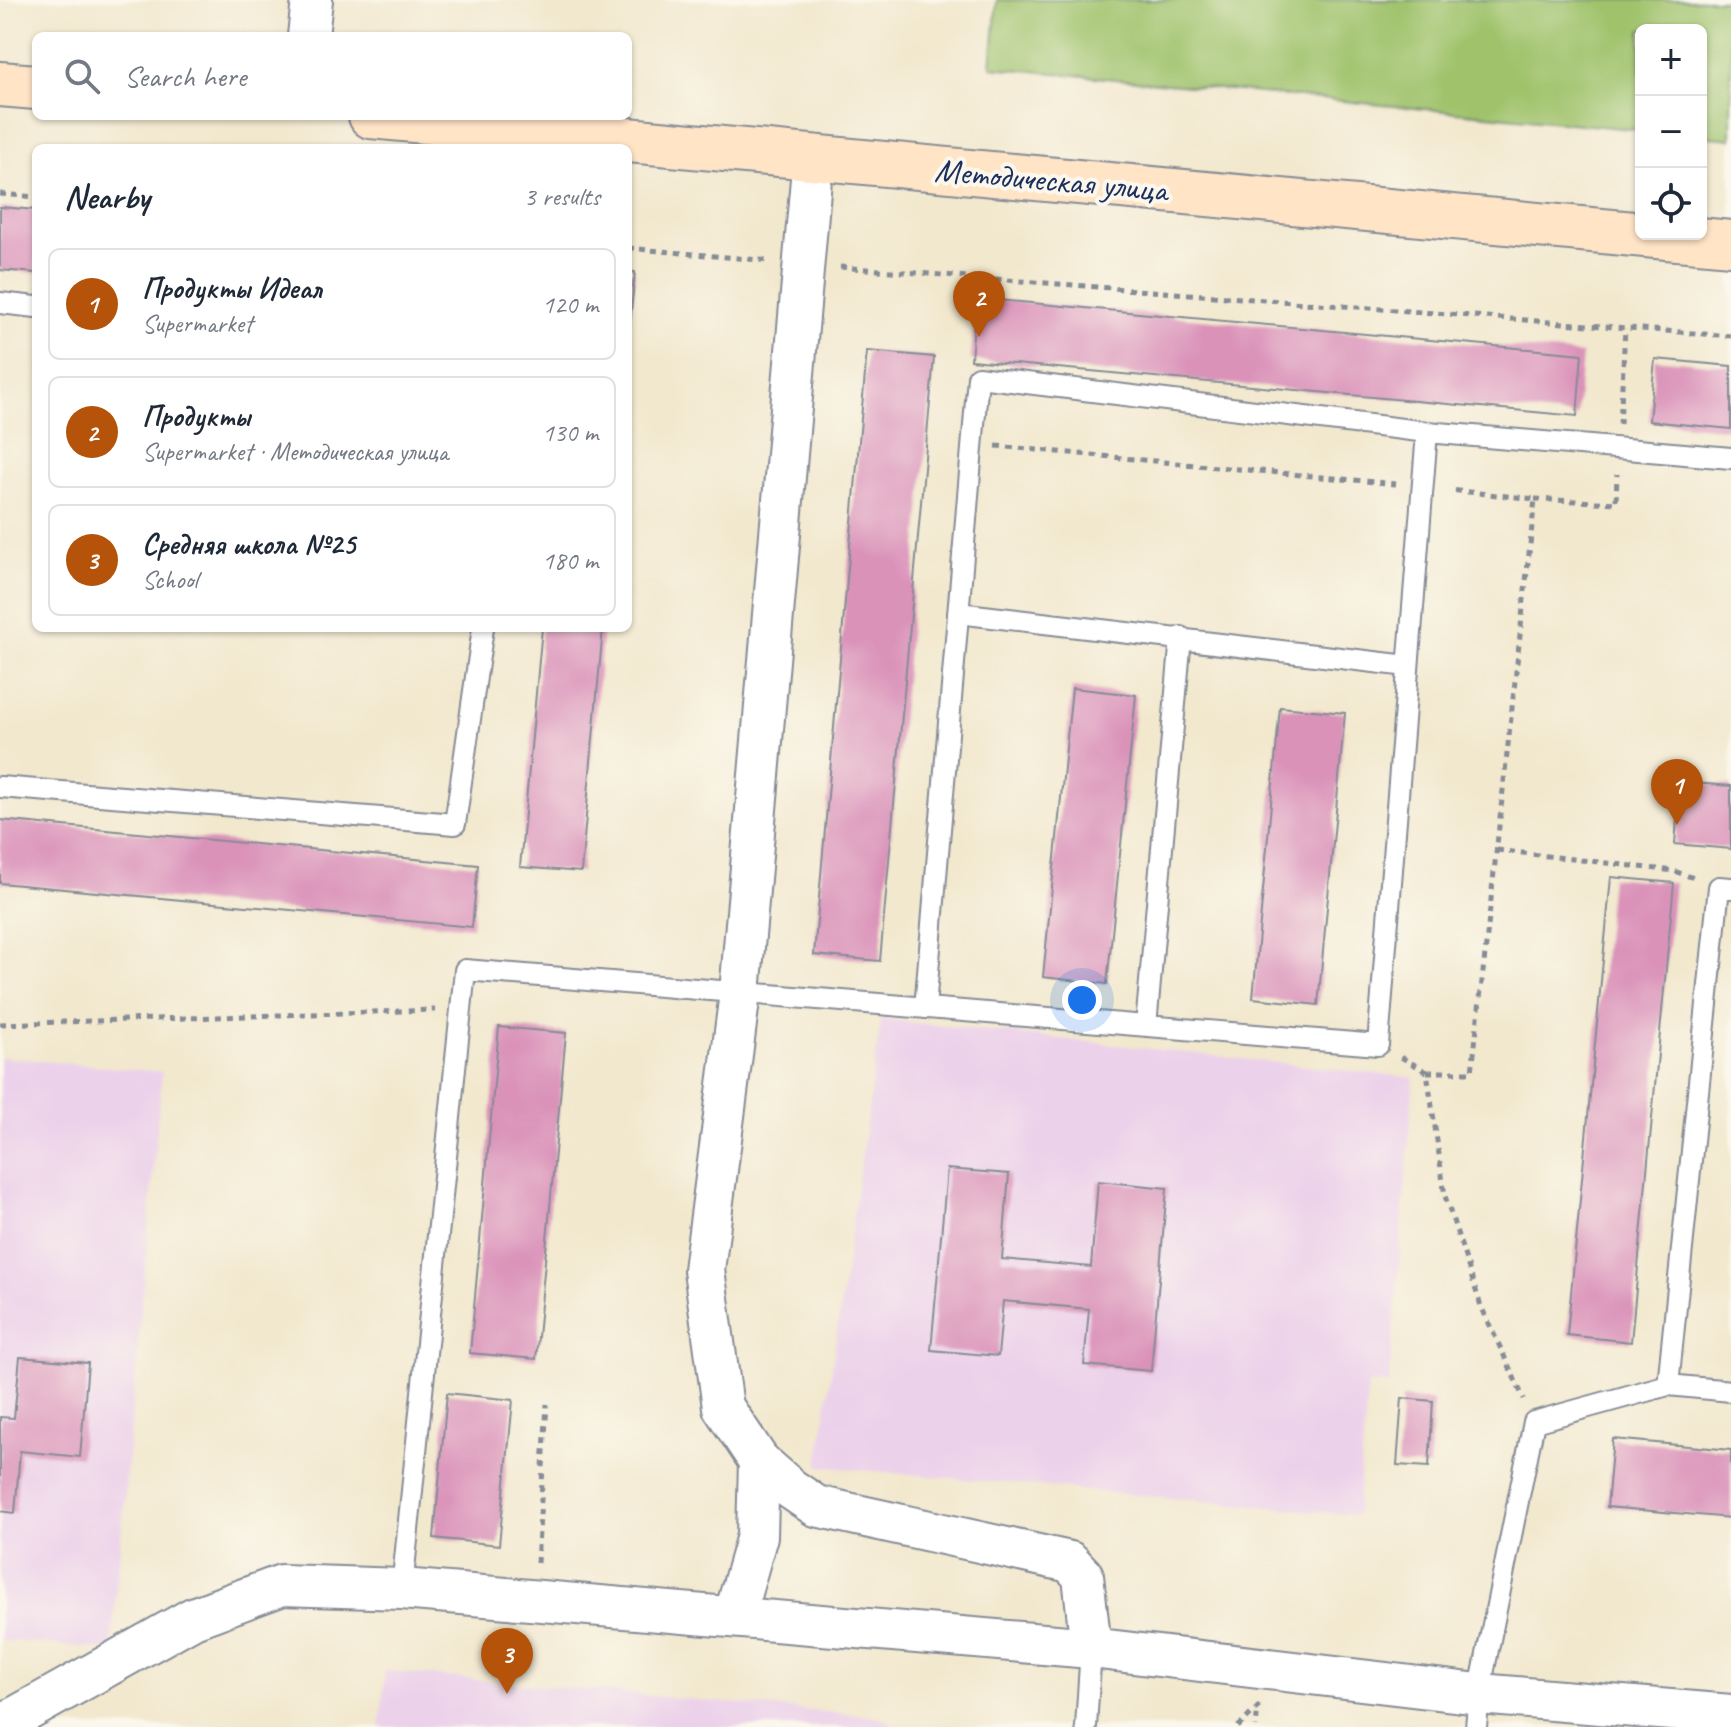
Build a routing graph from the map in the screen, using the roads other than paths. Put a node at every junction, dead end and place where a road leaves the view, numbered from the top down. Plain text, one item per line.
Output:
1 (312, 0) edge
2 (308, 32) edge
3 (0, 84) edge
4 (32, 87) edge
5 (400, 120) edge
6 (542, 140) edge
7 (610, 144) edge
8 (632, 145) edge
9 (813, 156) junction
10 (1731, 243) edge
11 (0, 303) edge
12 (32, 307) edge
13 (1427, 432) junction
14 (1731, 458) edge
15 (958, 613) junction
16 (482, 632) edge
17 (1181, 637) junction
18 (1408, 666) junction
19 (0, 787) edge
20 (1725, 888) edge
21 (740, 993) junction
22 (925, 1008) junction
23 (1146, 1026) junction
24 (1668, 1385) junction
25 (1731, 1391) edge
26 (759, 1461) junction
27 (402, 1589) junction
28 (734, 1617) junction
29 (1091, 1648) junction
30 (1478, 1710) edge
31 (1731, 1715) edge
32 (0, 1726) edge
33 (1086, 1727) edge

1 - 2 street
3 - 4 street
5 - 6 street, Методическая улица
6 - 7 street, Методическая улица
8 - 9 street, Методическая улица
9 - 10 street, Методическая улица
9 - 21 street
11 - 12 lane
13 - 14 lane
13 - 15 lane
13 - 18 lane
15 - 17 lane
15 - 22 lane
16 - 19 lane
17 - 18 lane
17 - 23 lane
18 - 23 lane
20 - 24 lane
21 - 22 lane
21 - 26 street
21 - 27 lane
22 - 23 lane
24 - 25 lane
24 - 30 lane
26 - 28 street
26 - 29 street
27 - 28 street
27 - 32 street
28 - 29 street
29 - 30 street
29 - 33 lane
30 - 31 street

